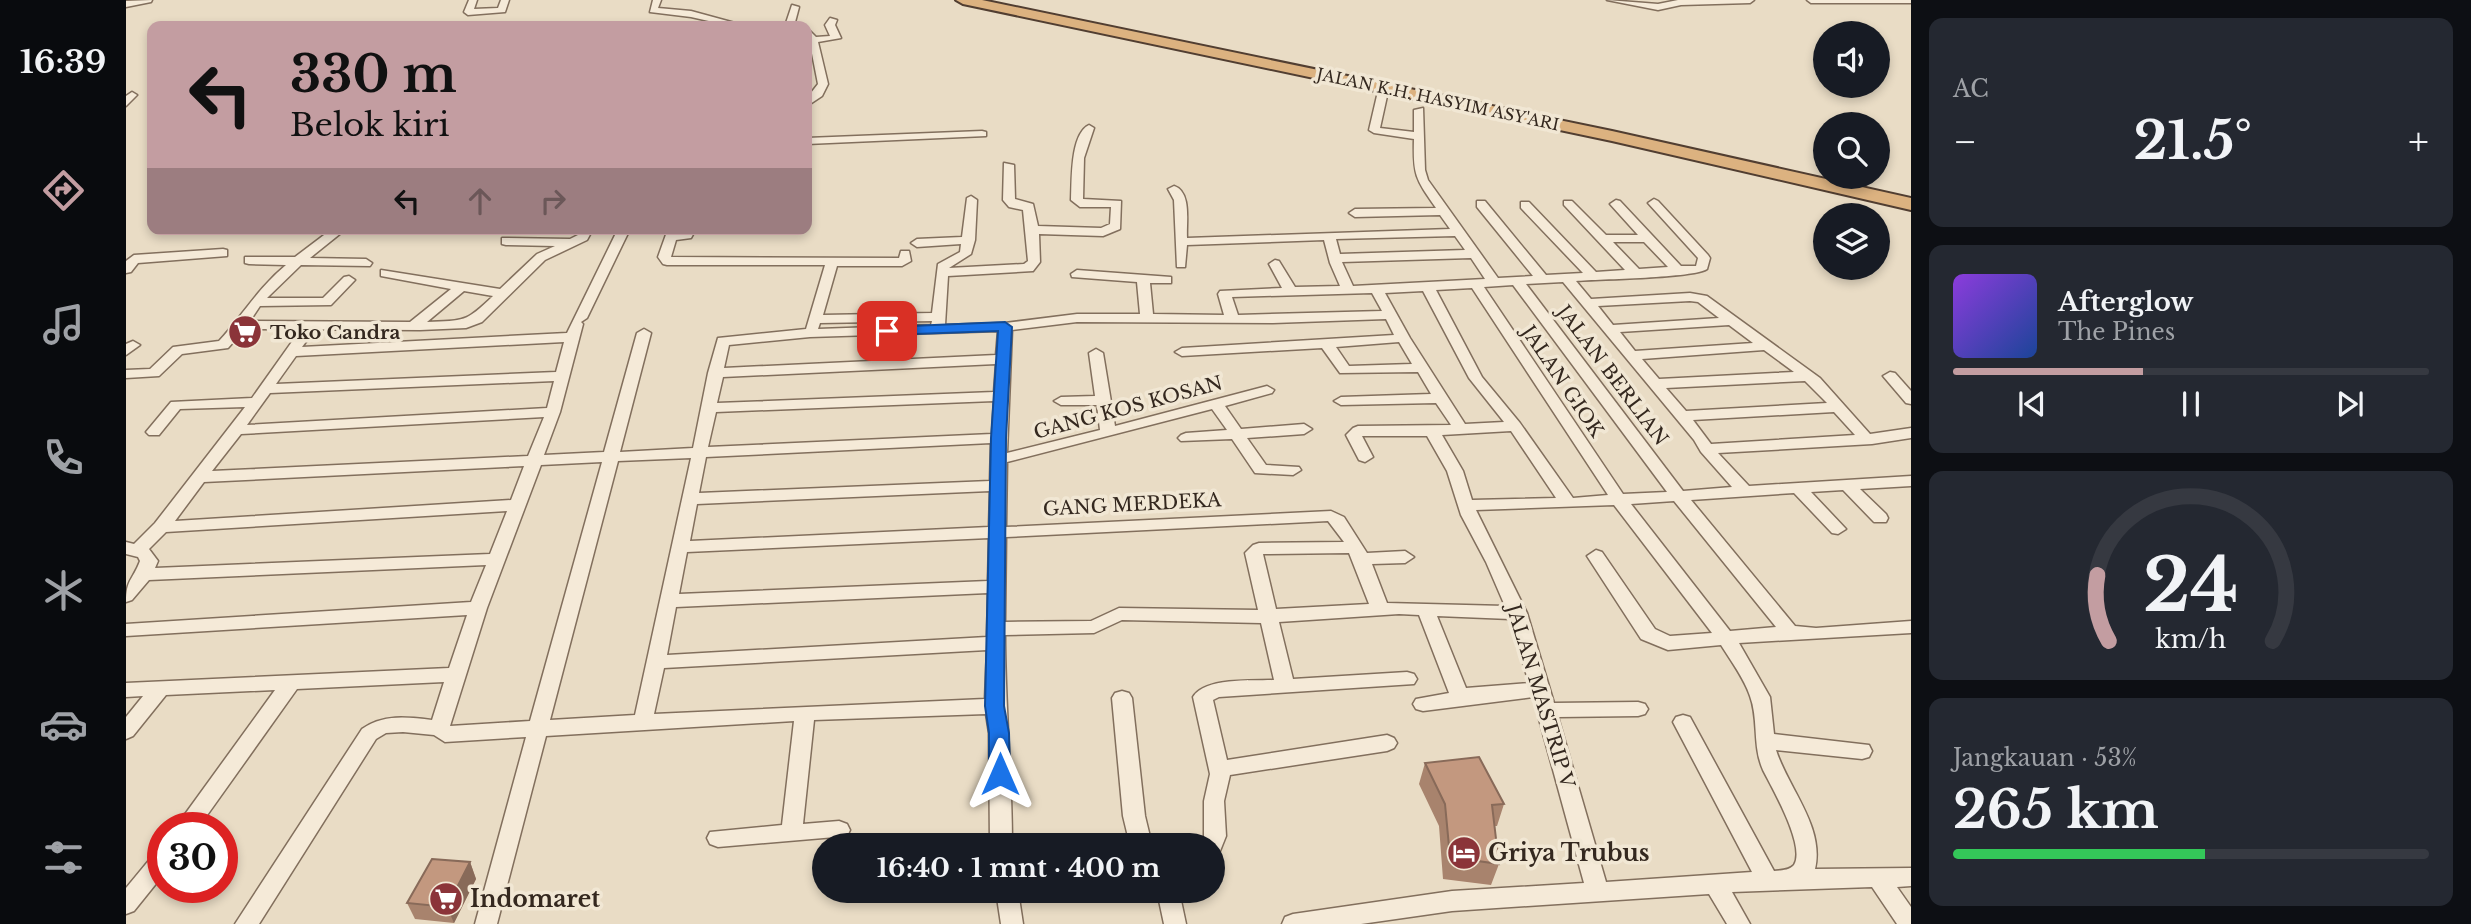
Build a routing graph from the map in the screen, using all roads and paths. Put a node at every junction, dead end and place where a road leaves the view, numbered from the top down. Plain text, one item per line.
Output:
1 (148, 0) edge
2 (473, 0) edge
3 (505, 0) edge
4 (657, 0) edge
5 (963, 0) edge
6 (984, 0) edge
7 (1611, 0) edge
8 (1738, 0) edge
9 (1750, 0) edge
10 (1811, 0) edge
11 (1911, 0) edge
12 (126, 4) edge
13 (795, 7) dead end
14 (720, 21) edge
15 (791, 21) edge
16 (832, 23) dead end
17 (812, 34) edge
18 (812, 45) edge
19 (1384, 87) junction
20 (812, 98) edge
21 (1419, 110) dead end
22 (1089, 128) dead end
23 (982, 134) dead end
24 (1419, 136) junction
25 (812, 141) edge
26 (1008, 166) dead end
27 (1813, 173) edge
28 (1174, 189) dead end
29 (1884, 189) edge
30 (1911, 195) edge
31 (971, 200) dead end
32 (1654, 202) dead end
33 (1568, 203) dead end
34 (1481, 204) dead end
35 (1616, 204) dead end
36 (1911, 204) edge
37 (1525, 205) dead end
38 (1442, 211) junction
39 (1355, 213) dead end
40 (1033, 230) junction
41 (1458, 232) junction
42 (332, 235) edge
43 (585, 235) edge
44 (621, 235) edge
45 (672, 235) edge
46 (1329, 236) junction
47 (1648, 238) junction
48 (1602, 239) junction
49 (969, 240) junction
50 (506, 241) dead end
51 (570, 242) junction
52 (1180, 242) junction
53 (917, 243) dead end
54 (223, 253) dead end
55 (905, 254) dead end
56 (1473, 254) junction
57 (1336, 258) junction
58 (249, 260) dead end
59 (298, 260) junction
60 (832, 262) junction
61 (366, 263) dead end
62 (1181, 264) dead end
63 (1275, 264) dead end
64 (126, 269) edge
65 (942, 272) junction
66 (1679, 272) junction
67 (386, 273) dead end
68 (1077, 274) dead end
69 (1636, 274) junction
70 (1594, 277) junction
71 (1567, 278) junction
72 (1143, 279) junction
73 (1166, 279) dead end
74 (1542, 279) junction
75 (349, 280) dead end
76 (1516, 280) junction
77 (1494, 282) junction
78 (1475, 283) junction
79 (462, 286) junction
80 (1427, 286) junction
81 (1348, 289) junction
82 (1376, 289) junction
83 (1291, 291) junction
84 (503, 294) junction
85 (255, 302) junction
86 (1588, 303) junction
87 (1390, 315) junction
88 (1147, 318) junction
89 (1232, 319) junction
90 (1729, 321) junction
91 (938, 323) junction
92 (241, 325) junction
93 (413, 326) junction
94 (813, 326) junction
95 (576, 327) junction
96 (1005, 327) junction
97 (1609, 329) junction
98 (644, 333) dead end
99 (1403, 338) junction
100 (1326, 344) junction
101 (1766, 346) junction
102 (1182, 352) dead end
103 (1096, 353) dead end
104 (1631, 355) junction
105 (1003, 359) junction
106 (1421, 368) junction
107 (715, 373) junction
108 (126, 374) edge
109 (563, 376) junction
110 (1809, 376) junction
111 (1890, 376) dead end
112 (1655, 384) junction
113 (1267, 390) dead end
114 (262, 395) junction
115 (1001, 396) junction
116 (1441, 398) junction
117 (1103, 400) junction
118 (1911, 400) edge
119 (1061, 401) dead end
120 (1341, 401) dead end
121 (1215, 402) junction
122 (1839, 407) junction
123 (710, 408) junction
124 (553, 412) junction
125 (1682, 416) junction
126 (1515, 426) junction
127 (1460, 428) junction
128 (1304, 429) dead end
129 (236, 430) junction
130 (1432, 430) junction
131 (1108, 431) junction
132 (153, 432) dead end
133 (1238, 433) junction
134 (1911, 433) edge
135 (999, 438) junction
136 (1186, 438) dead end
137 (1866, 439) junction
138 (1706, 449) junction
139 (699, 453) junction
140 (1365, 457) dead end
141 (610, 458) junction
142 (998, 459) junction
143 (533, 461) junction
144 (1293, 470) dead end
145 (199, 477) junction
146 (1911, 481) edge
147 (1847, 485) junction
148 (998, 486) junction
149 (1797, 487) junction
150 (1744, 491) junction
151 (1678, 495) junction
152 (689, 499) junction
153 (1619, 500) junction
154 (1568, 503) junction
155 (516, 505) junction
156 (1465, 505) junction
157 (1880, 518) dead end
158 (161, 527) junction
159 (1838, 529) dead end
160 (998, 532) junction
161 (678, 547) junction
162 (132, 549) edge
163 (1358, 553) junction
164 (1596, 556) dead end
165 (1405, 557) dead end
166 (496, 559) junction
167 (144, 574) junction
168 (996, 587) junction
169 (126, 596) edge
170 (669, 601) junction
171 (478, 608) junction
172 (1380, 608) junction
173 (1425, 608) junction
174 (1518, 614) junction
175 (1266, 615) junction
176 (1911, 628) edge
177 (126, 630) edge
178 (1790, 632) junction
179 (996, 636) junction
180 (1724, 638) junction
181 (655, 662) junction
182 (455, 675) junction
183 (1407, 679) dead end
184 (290, 684) junction
185 (1285, 686) junction
186 (160, 689) junction
187 (1541, 689) junction
188 (126, 690) edge
189 (1472, 697) junction
190 (1122, 698) dead end
191 (1423, 704) dead end
192 (995, 706) junction
193 (1638, 709) dead end
194 (1548, 710) junction
195 (805, 713) junction
196 (643, 722) junction
197 (1684, 722) dead end
198 (439, 728) junction
199 (126, 730) edge
200 (539, 730) junction
201 (1765, 741) junction
202 (1387, 743) dead end
203 (1862, 751) dead end
204 (1219, 769) junction
205 (198, 812) edge
206 (839, 830) dead end
207 (792, 831) junction
208 (1001, 833) edge
209 (1138, 833) edge
210 (1213, 833) edge
211 (718, 838) dead end
212 (147, 876) edge
213 (1911, 877) edge
214 (1878, 878) junction
215 (1792, 879) junction
216 (1768, 881) junction
217 (1716, 885) junction
218 (131, 893) edge
219 (1598, 893) junction
220 (1009, 903) edge
221 (1171, 903) edge
222 (246, 924) edge
223 (486, 924) edge
224 (1012, 924) edge
225 (1175, 924) edge
226 (1293, 924) edge
227 (1739, 924) edge
228 (1910, 924) edge

1 - 12 street
2 - 3 street
4 - 14 street
5 - 19 highway, JALAN K.H. HASYIM ASY'ARI
6 - 27 highway, JALAN K.H. HASYIM ASY'ARI
7 - 8 street
8 - 9 street
10 - 11 street
13 - 15 street
16 - 17 street
18 - 20 street
19 - 24 street
19 - 36 highway, JALAN K.H. HASYIM ASY'ARI
21 - 24 street
22 - 40 street
23 - 25 street
24 - 38 street
26 - 40 street
28 - 52 street
29 - 30 highway
31 - 49 street
32 - 66 street
33 - 48 street
34 - 74 street
35 - 47 street
37 - 70 street
38 - 39 street
38 - 41 street
40 - 65 street
41 - 46 street
41 - 56 street
42 - 59 street
43 - 51 street
44 - 95 street
45 - 60 street
46 - 52 street
46 - 57 street
47 - 48 street
47 - 66 street
48 - 69 street
49 - 53 street
49 - 65 street
50 - 51 street
51 - 84 street
52 - 62 street
54 - 64 street
55 - 60 street
56 - 57 street
56 - 77 street
57 - 81 street
58 - 59 street
59 - 61 street
59 - 85 street
60 - 94 street
63 - 83 street
65 - 91 street
66 - 69 street
67 - 79 street
68 - 72 street
69 - 70 street
70 - 71 street
71 - 74 street
71 - 86 street
72 - 73 street
72 - 88 street
74 - 76 street
75 - 85 street
76 - 77 street
76 - 151 street, JALAN BERLIAN
77 - 78 street
78 - 80 street
78 - 153 street, JALAN GIOK
79 - 84 street
79 - 93 street
80 - 82 street
80 - 126 street
81 - 82 street
81 - 83 street
82 - 87 street
83 - 89 street
84 - 93 street
85 - 92 street
86 - 90 street
86 - 97 street
87 - 89 street
87 - 99 street
88 - 89 street
88 - 96 street
90 - 97 street
90 - 101 street
91 - 94 street
91 - 96 street
92 - 93 street
92 - 108 street
94 - 107 street
95 - 109 street
95 - 114 street
96 - 105 street
97 - 104 street
98 - 141 street
99 - 100 street
99 - 106 street
100 - 102 street
100 - 106 street
101 - 104 street
101 - 110 street
103 - 117 street
104 - 112 street
105 - 107 street
105 - 115 street
106 - 116 street
107 - 123 street
109 - 114 street
109 - 124 street
110 - 112 street
110 - 122 street
111 - 118 street
112 - 125 street
113 - 121 street, GANG KOS KOSAN
114 - 129 street
114 - 132 street
115 - 123 street
115 - 135 street
116 - 120 street
116 - 127 street
117 - 119 street
117 - 131 street
121 - 131 street, GANG KOS KOSAN
121 - 133 street
122 - 125 street
122 - 137 street
123 - 139 street
124 - 129 street
124 - 143 street
125 - 138 street
126 - 127 street
126 - 154 street
127 - 130 street
128 - 133 street
129 - 145 street
130 - 140 street
130 - 156 street, JALAN MASTRIP V
131 - 142 street, GANG KOS KOSAN
133 - 136 street
133 - 144 street
134 - 137 street
135 - 139 street
135 - 142 street
137 - 138 street
138 - 150 street
139 - 141 street
139 - 152 street
141 - 143 street
141 - 200 street
142 - 148 street
143 - 145 street
143 - 155 street
145 - 158 street
146 - 147 street
147 - 149 street
147 - 157 street
148 - 152 street
148 - 160 street
149 - 150 street
149 - 159 street
150 - 151 street
151 - 153 street
151 - 178 street, JALAN BERLIAN
152 - 161 street
153 - 154 street
153 - 180 street
154 - 156 street
155 - 158 street
155 - 166 street
156 - 174 street, JALAN MASTRIP V
158 - 162 street
160 - 161 street, GANG MERDEKA
160 - 163 street, GANG MERDEKA
160 - 168 street
161 - 170 street
162 - 167 street
163 - 165 street
163 - 172 street
163 - 175 street
164 - 180 street
166 - 167 street
166 - 171 street
167 - 169 street
168 - 170 street
168 - 179 street
170 - 181 street
171 - 177 street
171 - 182 street
172 - 173 street
172 - 175 street
173 - 174 street
173 - 189 street
174 - 187 street, JALAN MASTRIP V
175 - 179 street
175 - 185 street
176 - 178 street
178 - 180 street
179 - 181 street
179 - 192 street
180 - 201 street
181 - 196 street
182 - 184 street
182 - 198 street
183 - 185 street
184 - 186 street
184 - 205 street
185 - 204 street
186 - 188 street
186 - 199 street
187 - 189 street
187 - 194 street, JALAN MASTRIP V
189 - 191 street
190 - 209 street
192 - 195 street
192 - 208 street
193 - 194 street
194 - 219 street, JALAN MASTRIP V
195 - 196 street
195 - 207 street
196 - 200 street
197 - 216 street
198 - 200 street
198 - 222 street
200 - 223 street
201 - 203 street
201 - 215 street
202 - 204 street
204 - 210 street
206 - 207 street
207 - 211 street
212 - 218 street
213 - 214 street
214 - 215 street
214 - 228 street
215 - 216 street
216 - 217 street
217 - 219 street
217 - 227 street
219 - 226 street
220 - 224 street
221 - 225 street

